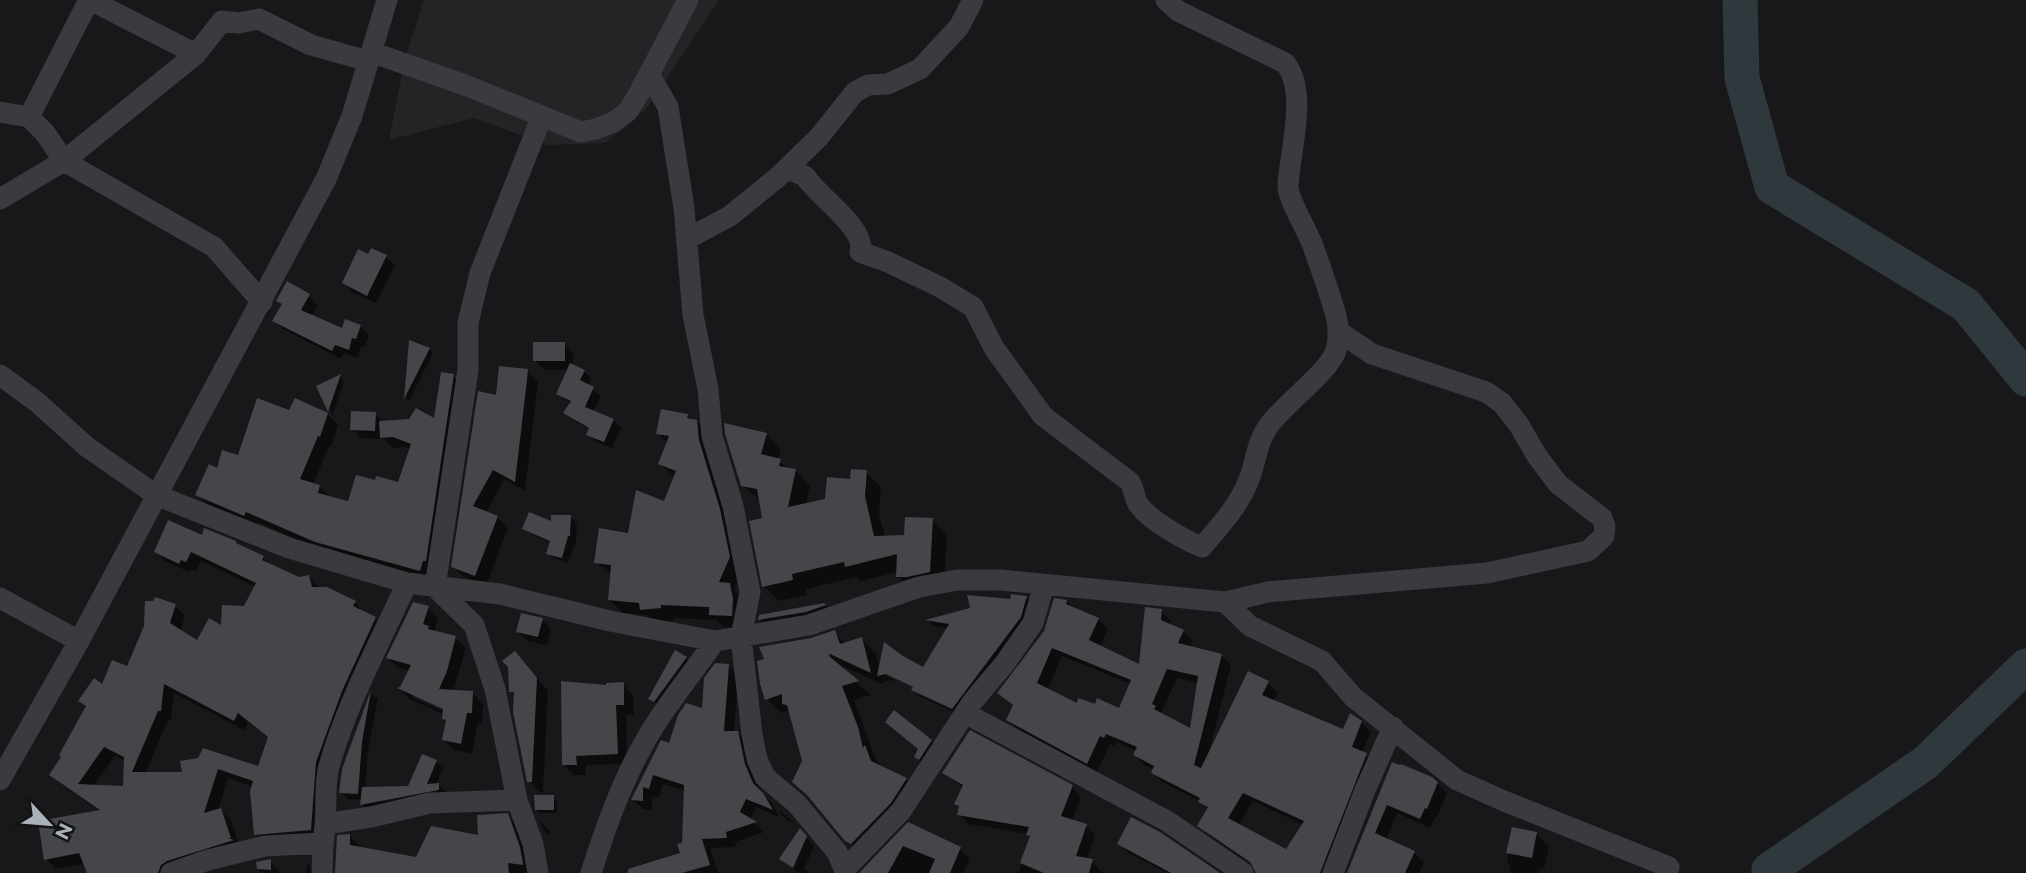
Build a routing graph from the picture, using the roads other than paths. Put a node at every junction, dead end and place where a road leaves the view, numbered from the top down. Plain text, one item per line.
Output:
1 (90, 0) edge
2 (387, 0) edge
3 (688, 0) edge
4 (973, 0) edge
5 (1166, 0) edge
6 (196, 54) junction
7 (370, 57) junction
8 (649, 74) junction
9 (0, 112) edge
10 (542, 116) junction
11 (29, 117) junction
12 (64, 161) junction
13 (787, 170) junction
14 (0, 199) edge
15 (687, 239) junction
16 (262, 302) junction
17 (1338, 331) junction
18 (0, 375) edge
19 (156, 495) junction
20 (407, 583) junction
21 (1044, 585) junction
22 (435, 587) junction
23 (0, 598) edge
24 (1225, 602) junction
25 (741, 637) junction
26 (79, 641) junction
27 (715, 641) junction
28 (965, 713) junction
29 (1393, 727) junction
30 (0, 780) edge
31 (517, 800) junction
32 (324, 833) junction
33 (1669, 867) dead end
34 (1233, 870) edge
35 (846, 871) edge
36 (171, 873) edge
37 (322, 873) edge
38 (538, 873) edge
39 (591, 873) edge
40 (1333, 873) edge

1 - 6 street
1 - 11 street
2 - 7 street
3 - 8 street
4 - 13 street
5 - 17 street
6 - 7 street
6 - 12 street
7 - 10 street
7 - 16 street
8 - 10 street
8 - 15 street
9 - 11 street
10 - 22 street
11 - 12 street
12 - 14 street
12 - 16 street
13 - 15 street
13 - 17 street
15 - 25 street
16 - 19 street
17 - 24 street
18 - 19 street
19 - 20 street
19 - 26 street
20 - 22 street
20 - 32 street
21 - 24 street
21 - 25 street
21 - 28 street
22 - 27 street
22 - 31 street
23 - 26 street
24 - 29 street
25 - 27 street
25 - 35 street
26 - 30 street
27 - 39 street
28 - 34 street
28 - 35 street
29 - 33 street
29 - 40 street
31 - 32 street
31 - 38 street
32 - 36 street
32 - 37 street

